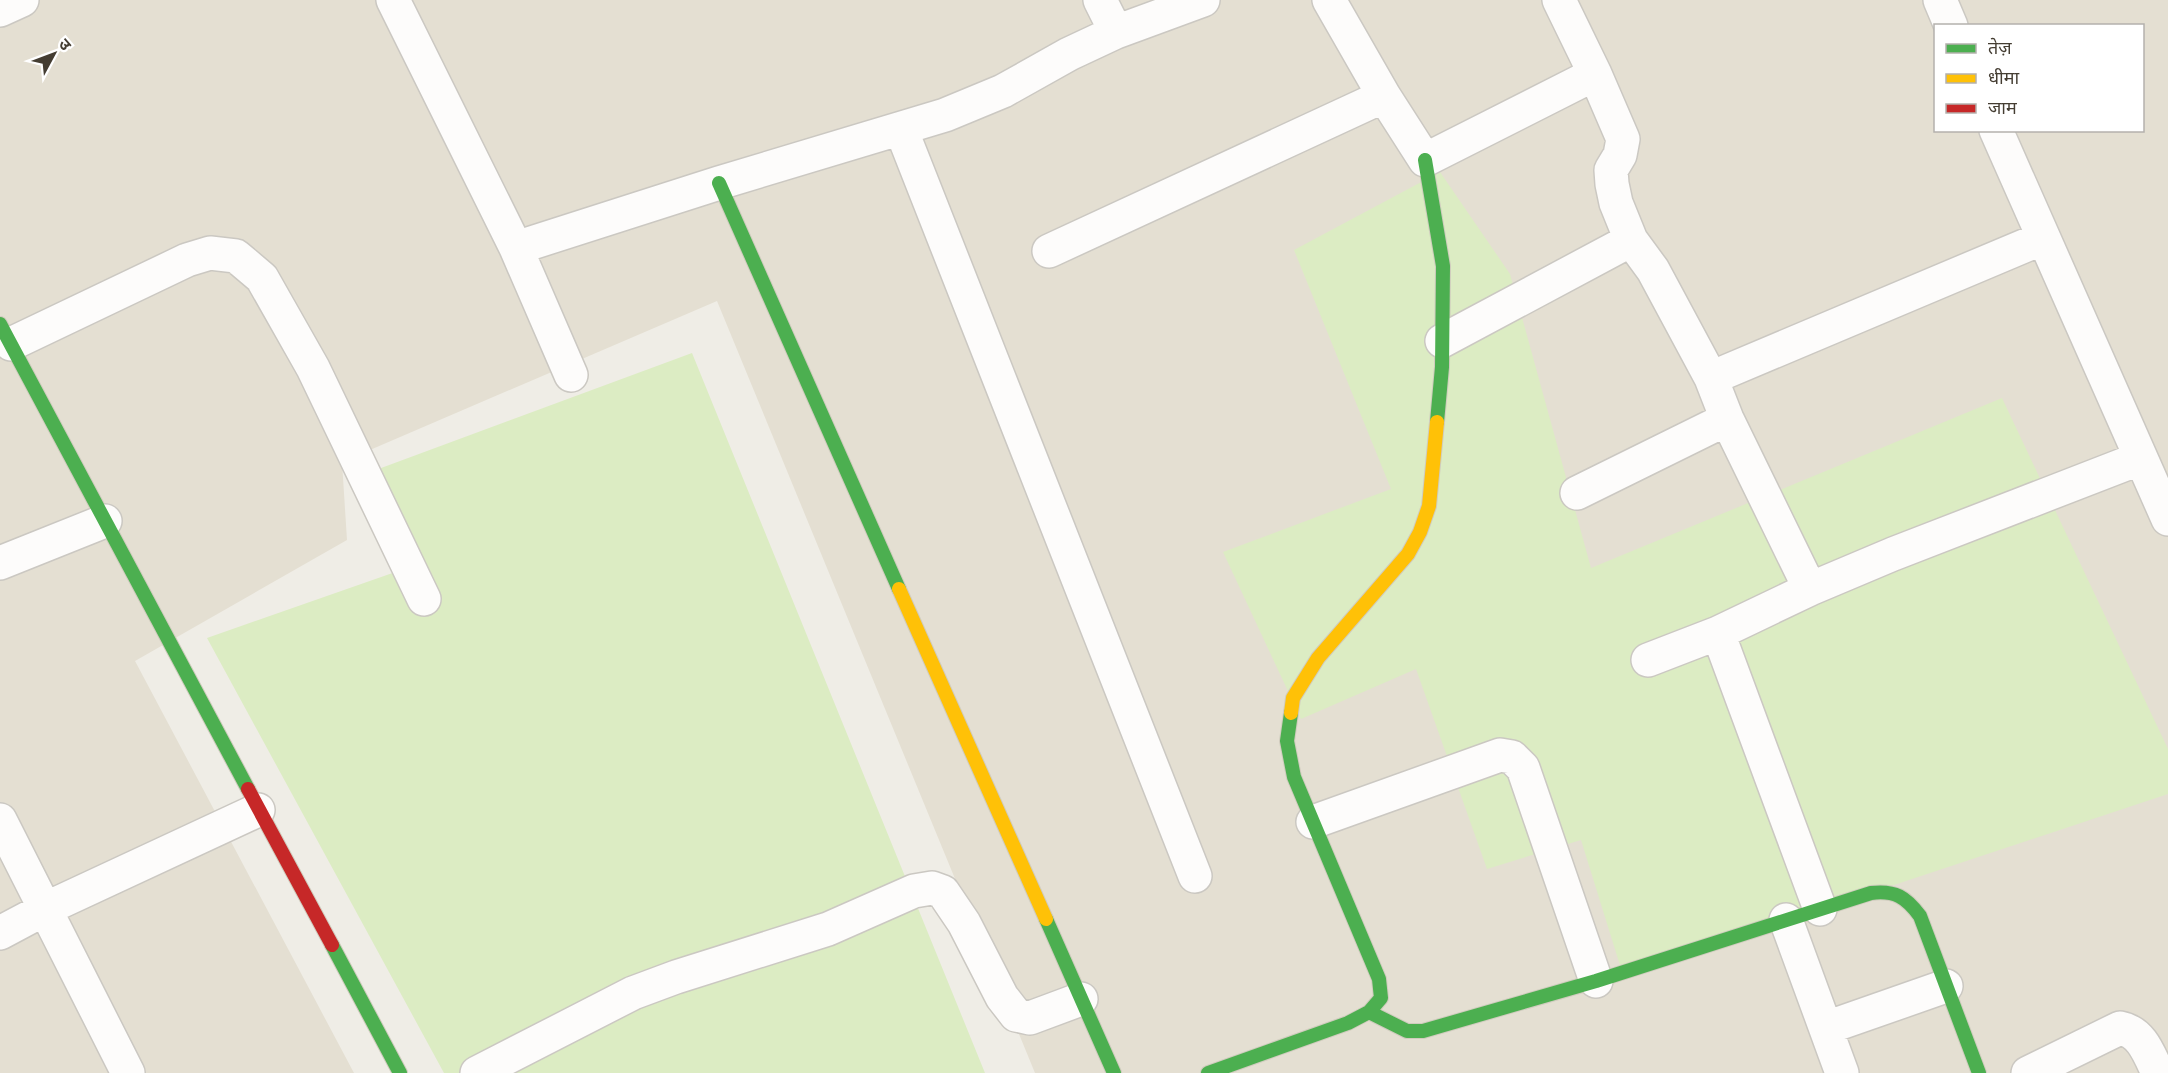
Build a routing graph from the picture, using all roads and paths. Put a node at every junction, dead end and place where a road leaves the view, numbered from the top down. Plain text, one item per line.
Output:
1 (22, 0) edge
2 (393, 0) edge
3 (1100, 0) edge
4 (1203, 0) edge
5 (1329, 0) edge
6 (1559, 0) edge
7 (1940, 0) edge
8 (0, 10) edge
9 (1950, 24) edge
10 (1116, 32) junction
11 (1595, 74) junction
12 (1384, 96) junction
13 (901, 129) junction
14 (1997, 132) edge
15 (1425, 160) junction
16 (719, 183) junction
17 (2043, 238) junction
18 (1631, 240) junction
19 (516, 248) junction
20 (1049, 251) dead end
21 (5, 334) edge
22 (1442, 341) junction
23 (571, 375) dead end
24 (1712, 378) junction
25 (1727, 419) junction
26 (2141, 458) junction
27 (1577, 493) dead end
28 (2168, 519) edge
29 (105, 520) junction
30 (0, 563) edge
31 (1810, 589) junction
32 (424, 599) dead end
33 (1718, 633) junction
34 (1648, 660) dead end
35 (258, 810) junction
36 (0, 820) edge
37 (1312, 822) junction
38 (1195, 876) dead end
39 (45, 909) junction
40 (1820, 909) junction
41 (1786, 920) junction
42 (0, 933) edge
43 (1596, 981) junction
44 (1947, 986) junction
45 (1081, 999) junction
46 (1369, 1012) junction
47 (1826, 1028) junction
48 (128, 1073) edge
49 (400, 1073) edge
50 (477, 1073) edge
51 (1114, 1073) edge
52 (1208, 1073) edge
53 (1842, 1073) edge
54 (1980, 1073) edge
55 (2028, 1073) edge
56 (2158, 1073) edge

1 - 8 street
2 - 19 street
3 - 10 street
4 - 10 street
5 - 12 street
6 - 11 street
7 - 9 street
10 - 13 street
11 - 15 street
11 - 18 street
12 - 15 street
12 - 20 street
13 - 16 street
13 - 38 street
14 - 17 street
15 - 22 street
16 - 19 street
16 - 45 street
17 - 24 street
17 - 26 street
18 - 22 street
18 - 24 street
19 - 23 street
21 - 29 street
21 - 32 street
22 - 37 street
24 - 25 street
25 - 27 street
25 - 31 street
26 - 28 street
26 - 31 street
29 - 30 street
29 - 35 street
31 - 33 street
33 - 34 street
33 - 40 street
35 - 39 street
35 - 49 street
36 - 39 street
37 - 43 street
37 - 46 street
39 - 42 street
39 - 48 street
40 - 41 street
40 - 44 street
41 - 43 street
41 - 47 street
43 - 46 street
44 - 47 street
44 - 54 street
45 - 50 street
45 - 51 street
46 - 52 street
47 - 53 street
55 - 56 street

